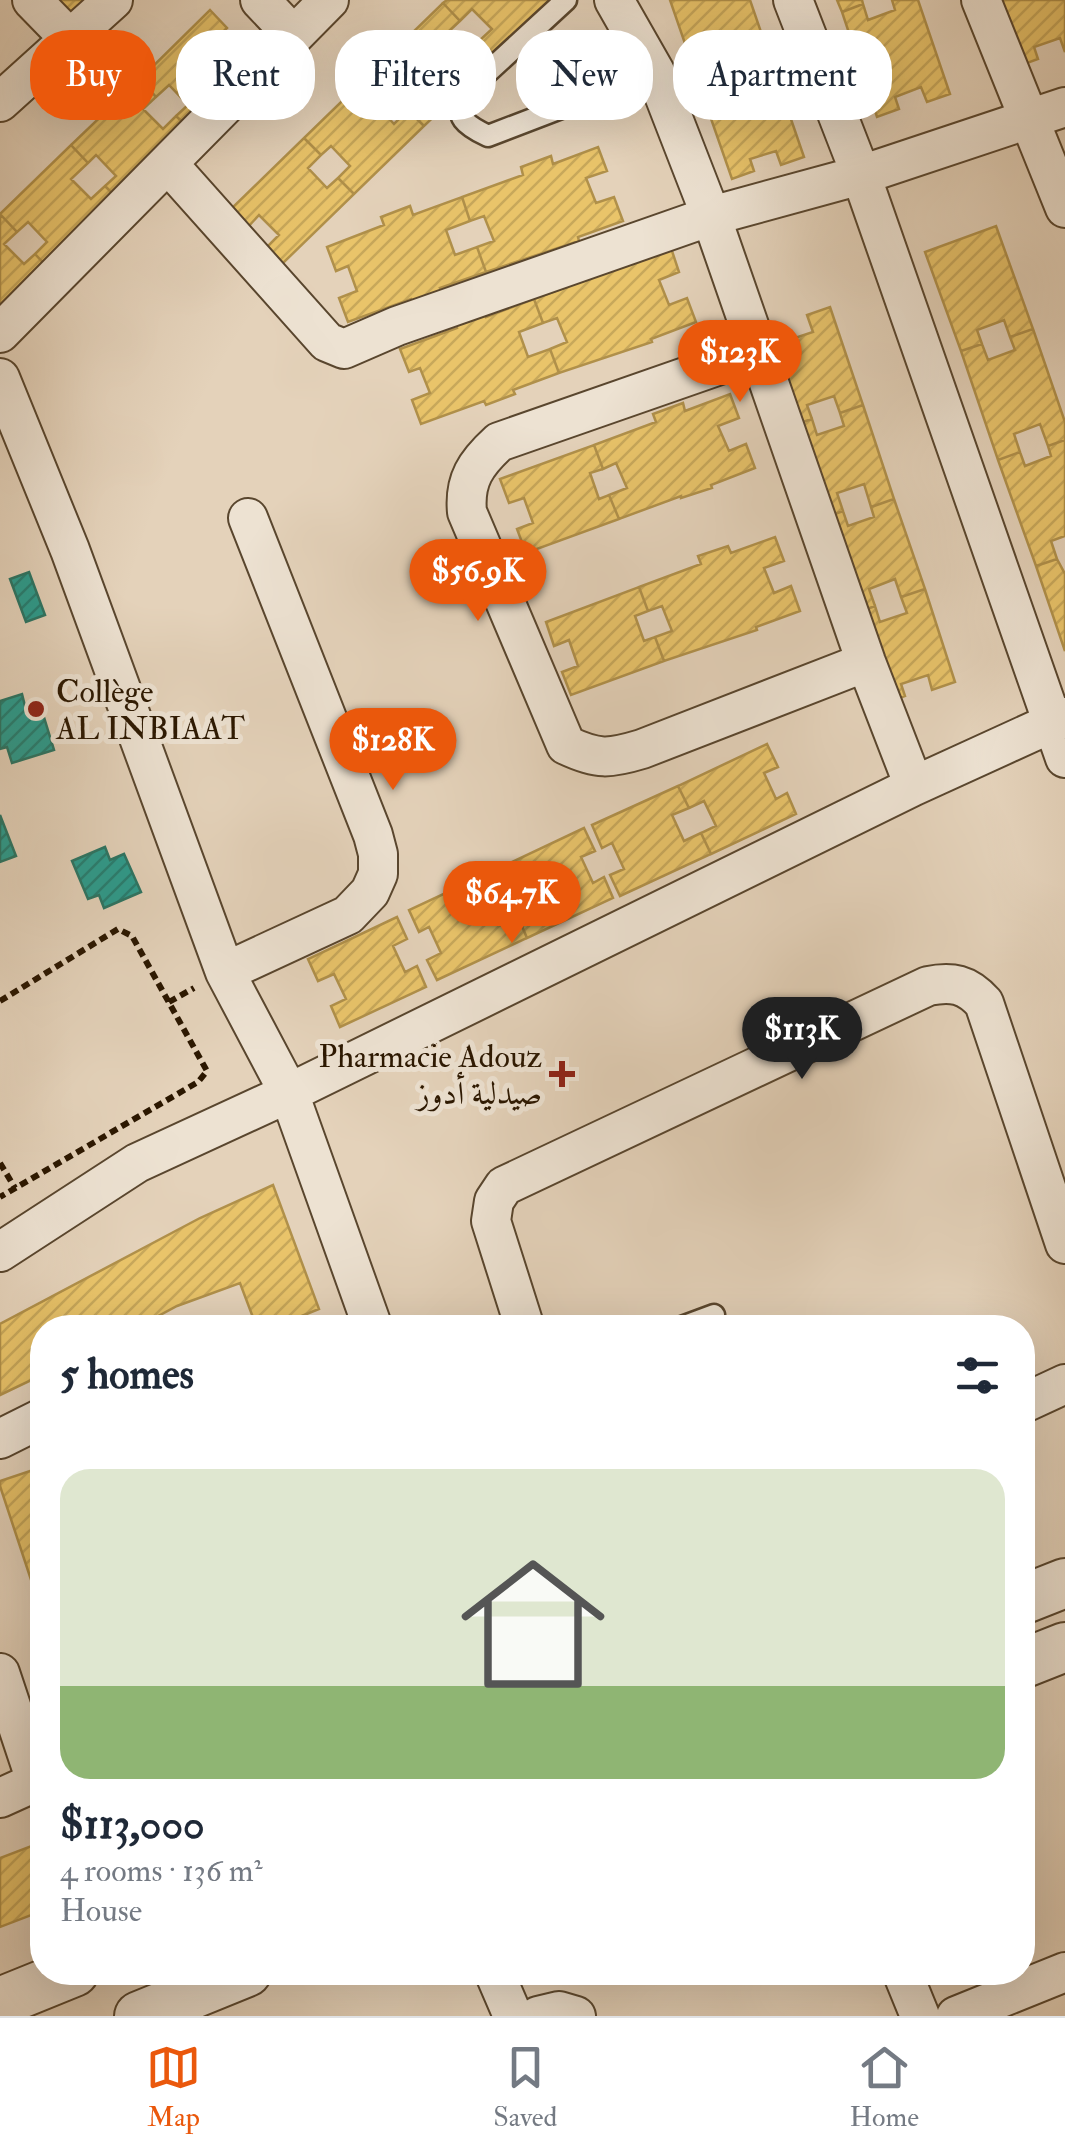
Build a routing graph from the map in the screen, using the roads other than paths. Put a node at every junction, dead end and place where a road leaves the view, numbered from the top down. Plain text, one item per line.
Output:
1 (32, 0) edge
2 (113, 0) edge
3 (260, 0) edge
4 (330, 0) edge
5 (566, 0) edge
6 (614, 0) edge
7 (793, 0) edge
8 (981, 0) edge
9 (60, 30) edge
10 (77, 30) edge
11 (288, 30) edge
12 (298, 30) edge
13 (655, 72) junction
14 (30, 74) edge
15 (0, 102) edge
16 (1048, 113) edge
17 (212, 120) edge
18 (169, 165) junction
19 (861, 176) junction
20 (1065, 208) edge
21 (710, 216) junction
22 (0, 333) edge
23 (758, 352) junction
24 (0, 378) edge
25 (248, 518) dead end
26 (866, 662) junction
27 (1058, 719) edge
28 (1065, 758) edge
29 (914, 786) junction
30 (226, 972) junction
31 (289, 1093) junction
32 (1065, 1244) edge
33 (0, 1252) edge
34 (362, 1315) edge
35 (521, 1315) edge
36 (1065, 1384) edge
37 (1035, 1398) edge
38 (30, 1424) edge
39 (0, 1439) edge
40 (1065, 1583) edge
41 (1035, 1595) edge
42 (1065, 1647) edge
43 (1035, 1659) edge
44 (0, 1673) edge
45 (30, 1755) edge
46 (30, 1784) edge
47 (0, 1798) edge
48 (1063, 1978) edge
49 (42, 1985) edge
50 (215, 1985) edge
51 (500, 1985) edge
52 (907, 1985) edge
53 (0, 2002) edge
54 (138, 2016) edge
55 (513, 2016) edge
56 (538, 2016) edge
57 (576, 2016) edge
58 (920, 2016) edge
59 (956, 2016) edge

1 - 9 street
2 - 10 street
3 - 11 street
4 - 12 street
5 - 13 lane
6 - 13 street
7 - 19 street
8 - 16 street
13 - 21 street
14 - 15 street
16 - 19 street
16 - 20 street
17 - 18 street
18 - 21 street
18 - 22 street
19 - 21 street
19 - 27 street
21 - 23 street
23 - 26 street
23 - 26 street
24 - 30 street
25 - 30 street
26 - 29 street
27 - 28 street
27 - 29 street
29 - 31 street
30 - 31 street
31 - 33 street
31 - 34 street
32 - 35 street
36 - 37 street
38 - 39 street
40 - 41 street
42 - 43 street
44 - 45 street
46 - 47 street
48 - 59 street
49 - 53 street
50 - 54 street
51 - 55 street
52 - 58 street
56 - 57 street

